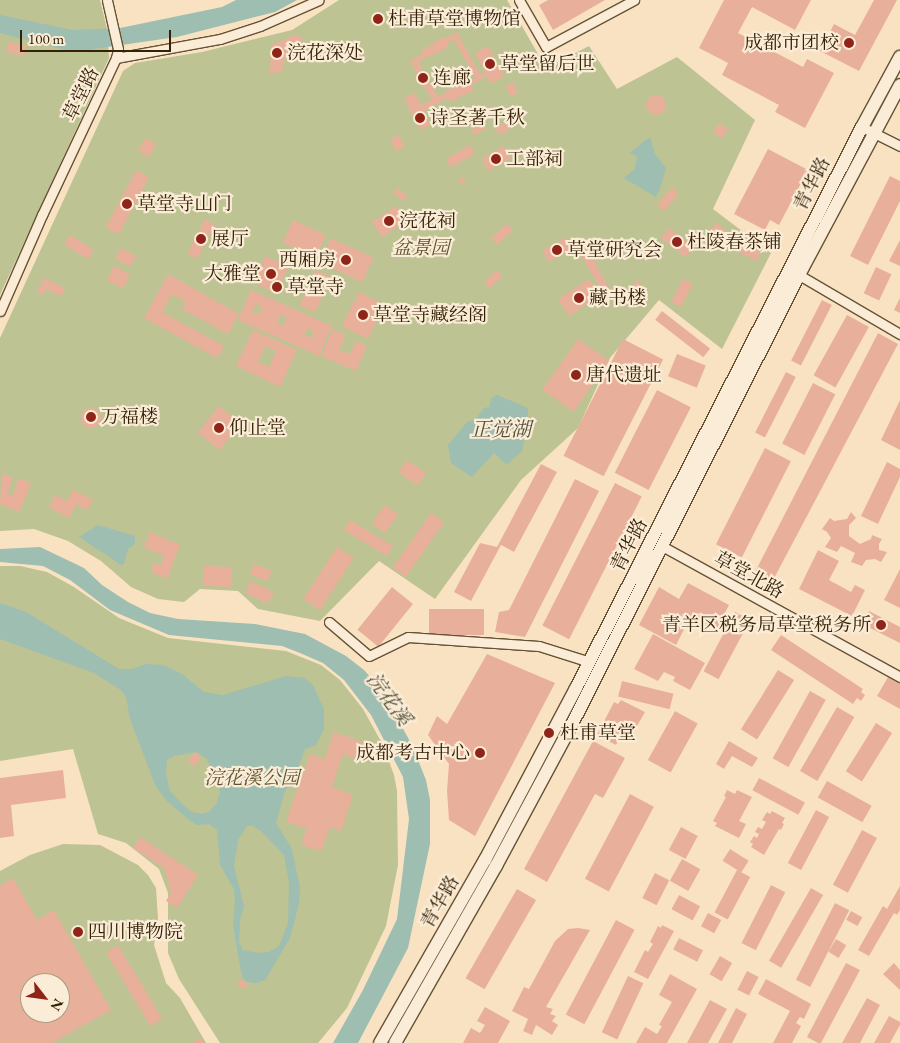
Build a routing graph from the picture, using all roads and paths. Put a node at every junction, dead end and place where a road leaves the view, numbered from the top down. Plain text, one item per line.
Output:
1 (107, 0) edge
2 (319, 0) edge
3 (519, 0) edge
4 (634, 0) edge
5 (117, 54) junction
6 (900, 57) edge
7 (900, 85) edge
8 (862, 127) junction
9 (874, 132) junction
10 (900, 146) edge
11 (799, 275) junction
12 (0, 311) edge
13 (900, 334) edge
14 (662, 546) junction
15 (329, 622) dead end
16 (590, 662) junction
17 (900, 677) edge
18 (380, 1043) edge
19 (395, 1043) edge

1 - 5 street
2 - 5 street, 草堂路
3 - 4 street
5 - 12 street, 草堂路
6 - 8 main road, 青华路
7 - 9 main road, 青华路
8 - 9 street
8 - 16 main road, 青华路
9 - 10 street
9 - 11 main road, 青华路
11 - 13 street
11 - 14 main road, 青华路
14 - 17 street, 草堂北路
14 - 19 main road, 青华路
15 - 16 street
16 - 18 main road, 青华路

